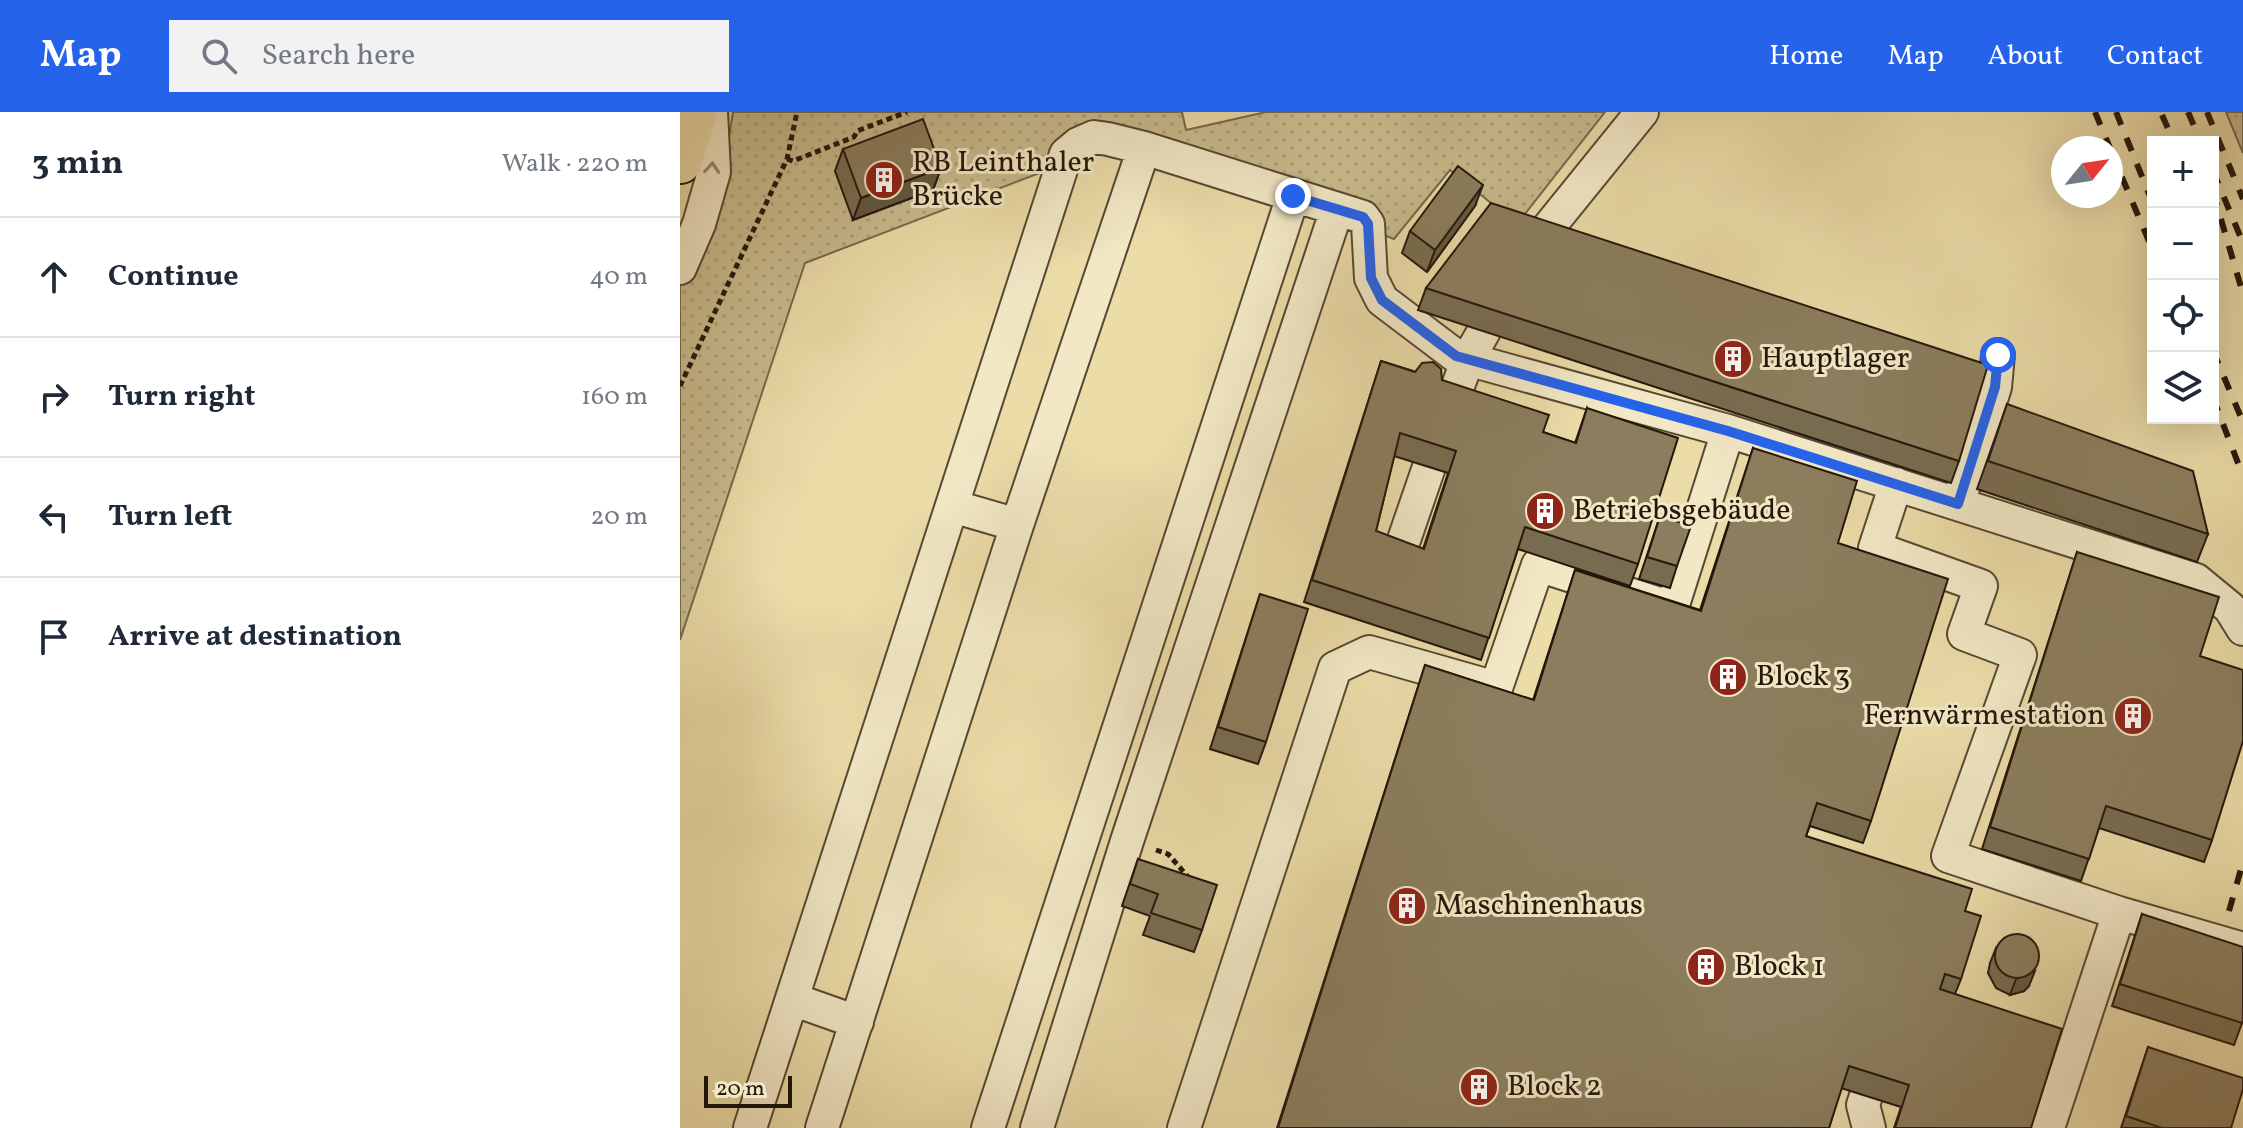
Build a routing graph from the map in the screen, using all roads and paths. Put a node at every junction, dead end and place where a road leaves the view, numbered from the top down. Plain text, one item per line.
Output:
1 (695, 112) edge
2 (711, 112) edge
3 (797, 112) edge
4 (907, 112) edge
5 (1642, 112) edge
6 (1144, 148) junction
7 (787, 159) junction
8 (680, 161) edge
9 (1293, 196) junction
10 (1337, 209) junction
11 (1539, 242) edge
12 (680, 268) edge
13 (1484, 331) edge
14 (1998, 355) dead end
15 (1468, 359) junction
16 (680, 386) edge
17 (1450, 407) edge
18 (1728, 431) junction
19 (1429, 467) dead end
20 (1896, 484) junction
21 (1958, 504) junction
22 (952, 506) junction
23 (1017, 525) junction
24 (1396, 563) edge
25 (2243, 629) edge
26 (2119, 913) junction
27 (2243, 949) edge
28 (792, 999) junction
29 (857, 1022) junction
30 (1866, 1096) dead end
31 (750, 1128) edge
32 (822, 1128) edge
33 (988, 1128) edge
34 (1037, 1128) edge
35 (1184, 1128) edge
36 (1869, 1128) edge
37 (2048, 1128) edge

1 - 8 highway
12 -> 2 lane
3 - 7 path
4 - 7 path
5 - 11 lane
6 - 9 lane
6 - 22 lane
6 - 23 lane
7 - 16 path
9 - 10 lane
9 - 33 lane
10 - 15 lane
10 - 34 lane
13 - 15 lane
14 - 21 lane
15 - 17 lane
15 - 18 lane
18 - 20 lane
18 - 35 lane
19 - 24 lane
20 - 21 lane
20 - 26 lane
21 - 25 lane
22 - 23 lane
22 - 28 lane
23 - 29 lane
26 - 27 lane
26 - 37 lane
28 - 29 lane
28 - 31 lane
29 - 32 lane
30 - 36 lane

